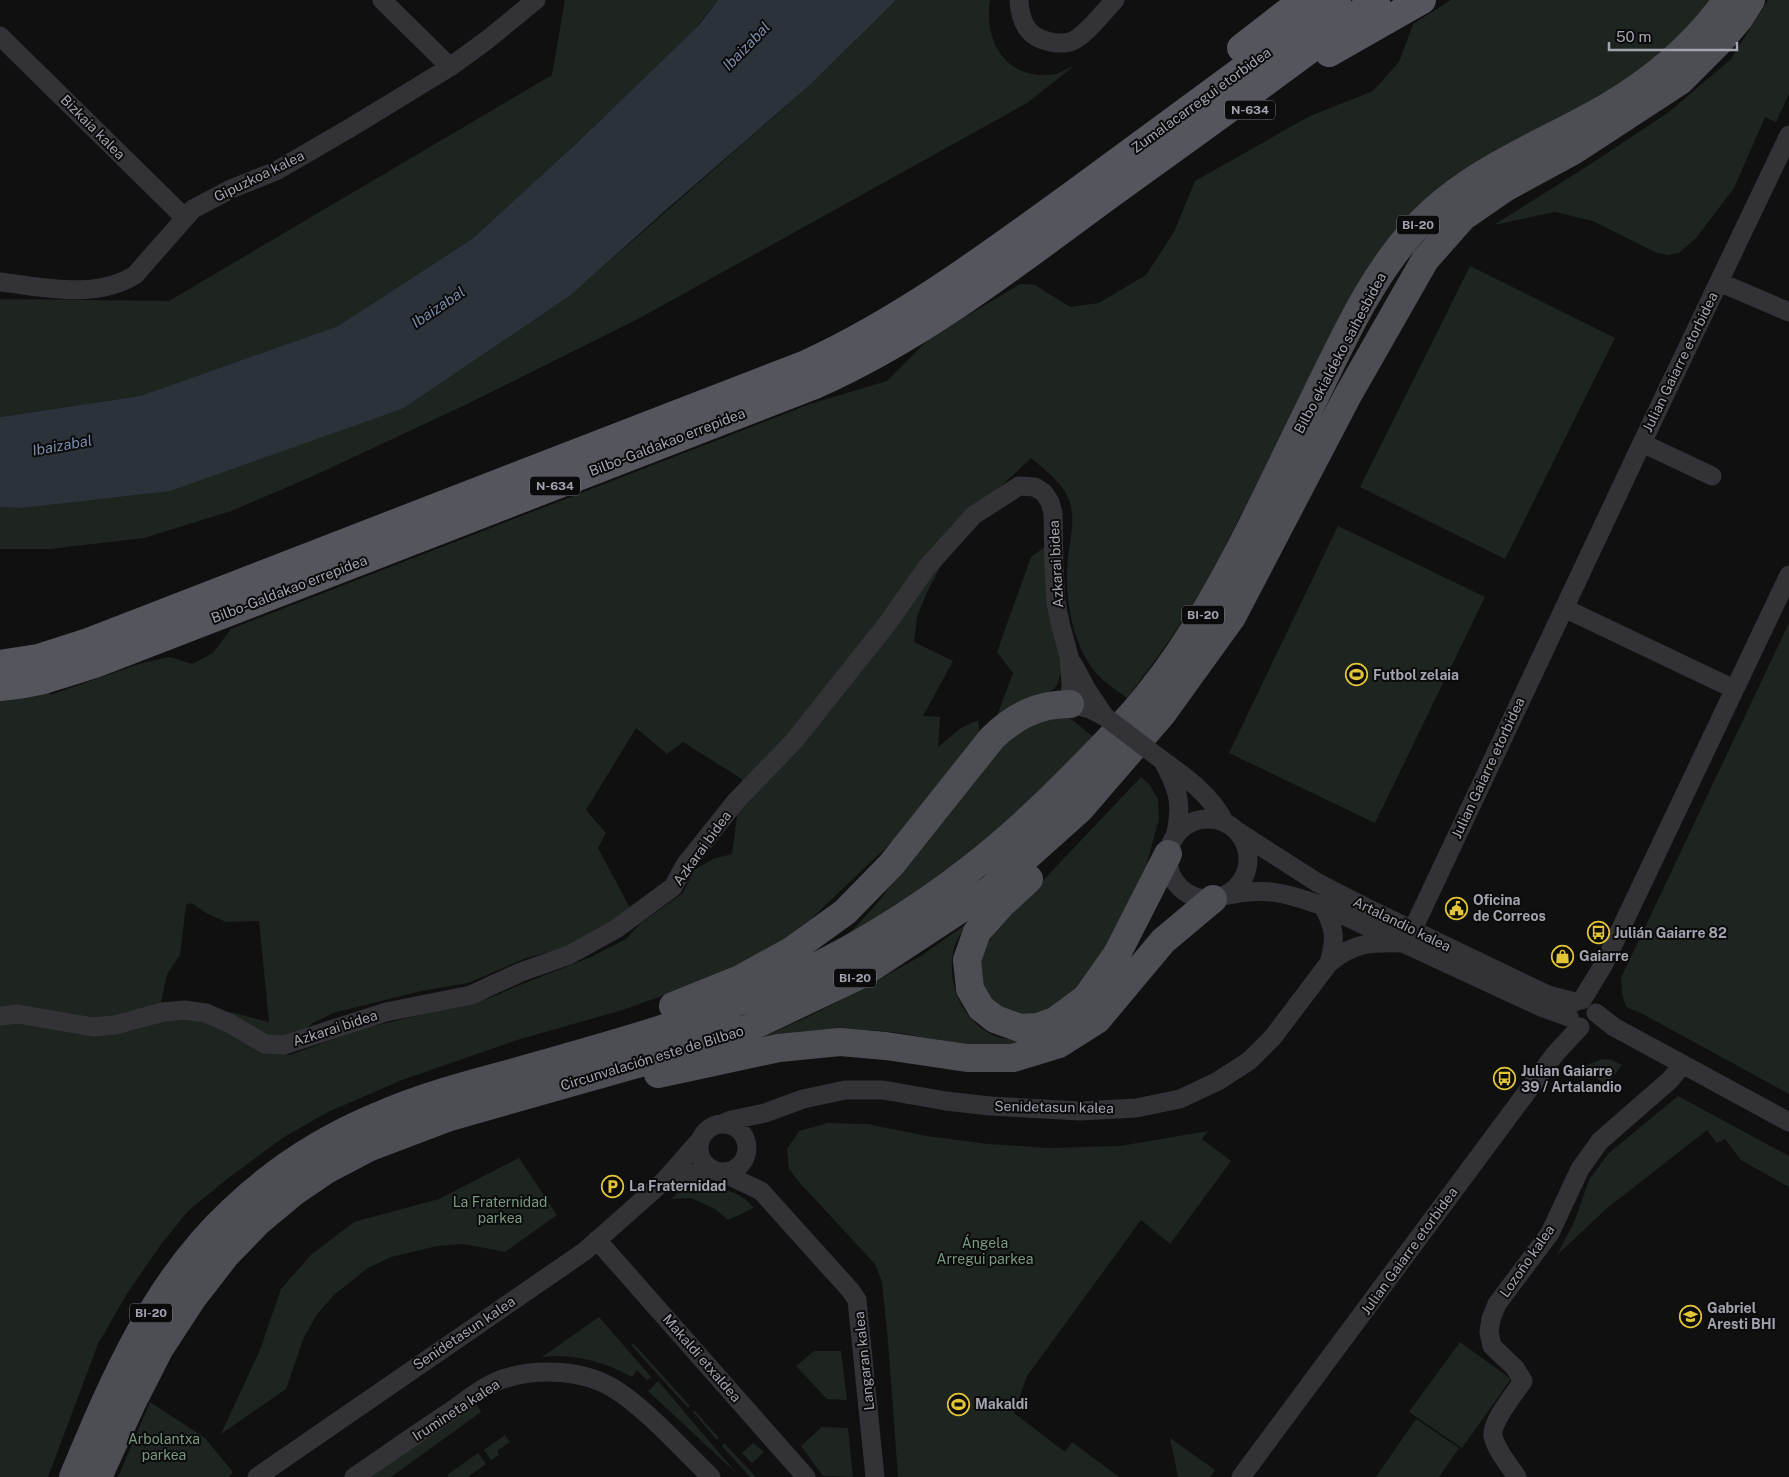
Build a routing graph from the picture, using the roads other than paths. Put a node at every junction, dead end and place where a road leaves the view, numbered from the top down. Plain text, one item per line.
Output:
1 (382, 0) edge
2 (536, 0) edge
3 (1019, 0) edge
4 (1115, 0) edge
5 (1303, 0) edge
6 (1337, 0) edge
7 (1376, 0) edge
8 (1422, 0) edge
9 (1727, 0) edge
10 (1751, 0) edge
11 (0, 36) edge
12 (450, 67) junction
13 (1789, 135) edge
14 (1071, 209) junction
15 (185, 218) junction
16 (0, 282) edge
17 (1719, 282) junction
18 (1789, 312) edge
19 (1642, 443) junction
20 (1310, 468) joint
21 (1712, 476) dead end
22 (1789, 575) edge
23 (1564, 608) junction
24 (1232, 617) junction
25 (1069, 656) junction
26 (0, 664) edge
27 (1171, 664) joint
28 (0, 687) edge
29 (1734, 689) junction
30 (1070, 704) junction
31 (1104, 716) junction
32 (1162, 760) junction
33 (1231, 827) junction
34 (1171, 846) junction
35 (1218, 898) junction
36 (1324, 906) junction
37 (1408, 936) junction
38 (1332, 961) junction
39 (1581, 1014) junction
40 (0, 1016) edge
41 (1683, 1064) junction
42 (540, 1065) junction
43 (765, 1113) junction
44 (1789, 1122) edge
45 (722, 1124) junction
46 (404, 1135) junction
47 (700, 1140) junction
48 (746, 1149) junction
49 (716, 1171) junction
50 (664, 1181) junction
51 (761, 1191) junction
52 (597, 1240) junction
53 (216, 1246) junction
54 (120, 1399) junction
55 (73, 1477) edge
56 (98, 1477) edge
57 (257, 1477) edge
58 (354, 1477) edge
59 (711, 1477) edge
60 (806, 1477) edge
61 (875, 1477) edge
62 (1241, 1477) edge
63 (1517, 1477) edge

1 - 12 street
2 - 12 street, Gipuzkoa kalea
3 - 4 street
5 - 14 highway, N-634
6 - 14 highway, Zumalacarregui etorbidea / N-634
7 - 14 highway, Zumalacarregui etorbidea / N-634
8 - 14 highway, N-634
9 - 27 main road, Bilbo ekialdeko saihesbidea / BI-20
10 - 20 main road, Bilbo ekialdeko saihesbidea / BI-20
11 - 15 street, Bizkaia kalea
12 - 15 street, Gipuzkoa kalea
13 - 17 street, Julian Gaiarre etorbidea
14 - 26 highway, Bilbo-Galdakao errepidea / N-634
14 - 28 highway, Bilbo-Galdakao errepidea / N-634
15 - 16 street, Gipuzkoa kalea
17 - 18 street, Julian Gaiarre etorbidea
17 - 19 street, Julian Gaiarre etorbidea
19 - 21 street, Julian Gaiarre etorbidea
19 - 23 street, Julian Gaiarre etorbidea
20 - 24 main road, Circunvalación este de Bilbao / BI-20
22 - 29 street, Julian Gaiarre etorbidea
23 - 29 street
23 - 37 street, Julian Gaiarre etorbidea
24 - 34 main road
24 - 46 main road, Circunvalación este de Bilbao / BI-20
25 - 30 street
25 - 31 street
25 - 40 street, Azkarai bidea
27 - 42 main road, Circunvalación este de Bilbao / BI-20
29 - 39 street, Julian Gaiarre etorbidea
30 - 31 street
30 - 42 main road
31 - 32 street, bridge
32 - 33 street
32 - 34 street
33 - 34 street
33 - 35 street
33 - 37 street, Artalandio kalea
34 - 35 street
35 - 36 street, Artalandio kalea
35 - 46 main road
36 - 37 street, Artalandio kalea
36 - 38 street
37 - 38 street, Senidetasun kalea
37 - 39 street, Artalandio kalea
38 - 43 street, Senidetasun kalea
39 - 41 street, Artalandio kalea
39 - 62 street, Julian Gaiarre etorbidea
41 - 44 street, Artalandio kalea
41 - 63 street, Lozoño kalea
42 - 53 main road, Circunvalación este de Bilbao / BI-20
43 - 45 street, Senidetasun kalea
43 - 48 street
45 - 47 street
45 - 48 street
46 - 53 main road, Circunvalación este de Bilbao / BI-20
47 - 49 street
47 - 50 street, Senidetasun kalea
48 - 49 street
48 - 51 street, Langaran kalea
49 - 50 street, Senidetasun kalea
49 - 51 street, Langaran kalea
50 - 52 street, Senidetasun kalea
51 - 61 street, Langaran kalea
52 - 57 street, Senidetasun kalea
52 - 60 street, Makaldi etxaldea
53 - 54 main road, Circunvalación este de Bilbao / BI-20
54 - 55 main road, Circunvalación este de Bilbao / BI-20
54 - 56 main road, Circunvalación este de Bilbao / BI-20
58 - 59 street, Irumineta kalea

